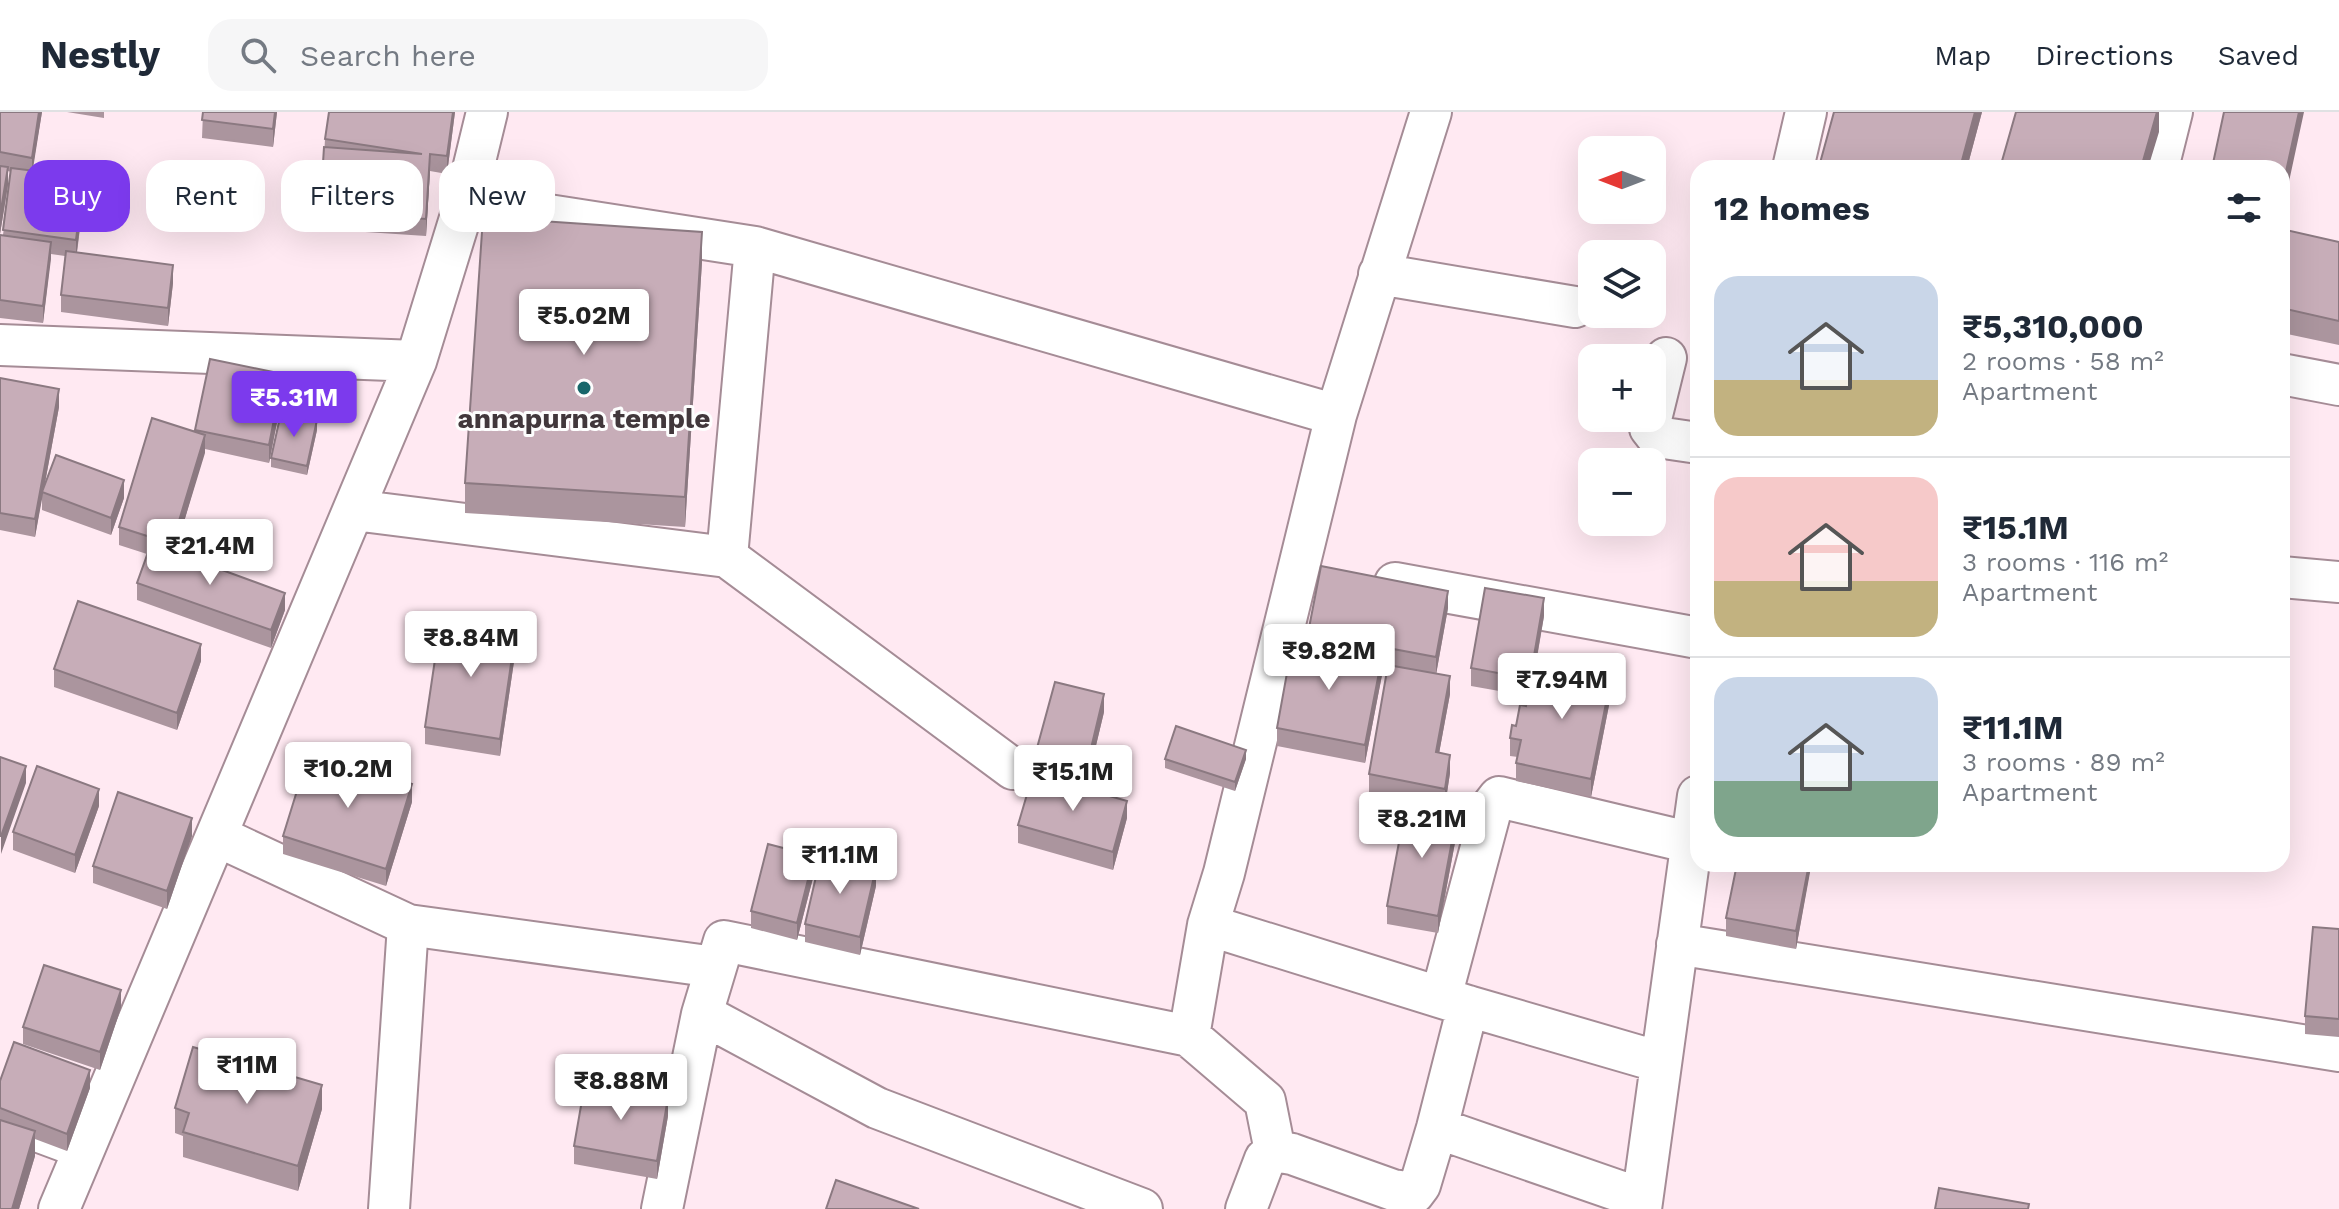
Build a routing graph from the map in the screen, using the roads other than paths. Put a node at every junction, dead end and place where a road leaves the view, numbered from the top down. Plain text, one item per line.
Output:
1 (487, 112) edge
2 (1431, 112) edge
3 (1806, 112) edge
4 (2172, 112) edge
5 (475, 160) edge
6 (1795, 160) edge
7 (2160, 160) edge
8 (555, 216) edge
9 (456, 232) edge
10 (755, 247) junction
11 (1379, 274) junction
12 (1575, 307) dead end
13 (0, 345) edge
14 (416, 361) junction
15 (2290, 376) edge
16 (2339, 385) edge
17 (1336, 415) junction
18 (1653, 432) edge
19 (1690, 442) edge
20 (354, 510) junction
21 (727, 557) junction
22 (1329, 571) junction
23 (2290, 578) edge
24 (2339, 582) edge
25 (1690, 637) edge
26 (1013, 769) dead end
27 (217, 836) junction
28 (1690, 843) edge
29 (1690, 856) edge
30 (408, 925) junction
31 (1208, 925) junction
32 (1677, 944) junction
33 (715, 967) junction
34 (1454, 1002) junction
35 (702, 1014) junction
36 (1189, 1036) junction
37 (2339, 1051) edge
38 (1660, 1062) junction
39 (0, 1128) edge
40 (1437, 1128) junction
41 (1275, 1151) junction
42 (81, 1158) junction
43 (1641, 1204) edge
44 (59, 1209) edge
45 (389, 1209) edge
46 (662, 1209) edge
47 (1142, 1209) edge
48 (1246, 1209) edge

1 - 5 street
2 - 11 street
3 - 6 street
4 - 7 street
8 - 10 street
9 - 14 street
10 - 17 street
10 - 21 street
11 - 12 street
11 - 17 street
13 - 14 street
14 - 20 street
15 - 16 street
17 - 22 street
18 - 19 street
20 - 21 street
20 - 27 street
21 - 26 street
22 - 25 street
22 - 31 street
23 - 24 street
27 - 30 street
27 - 42 street
28 - 34 street
29 - 32 street
30 - 33 street
30 - 45 street
31 - 34 street
31 - 36 street
32 - 37 street
32 - 38 street
33 - 35 street
33 - 36 street
34 - 38 street
34 - 40 street
35 - 46 street
35 - 47 street
36 - 41 street
38 - 43 street
39 - 42 lane
40 - 41 street
40 - 43 street
41 - 48 street
42 - 44 street

